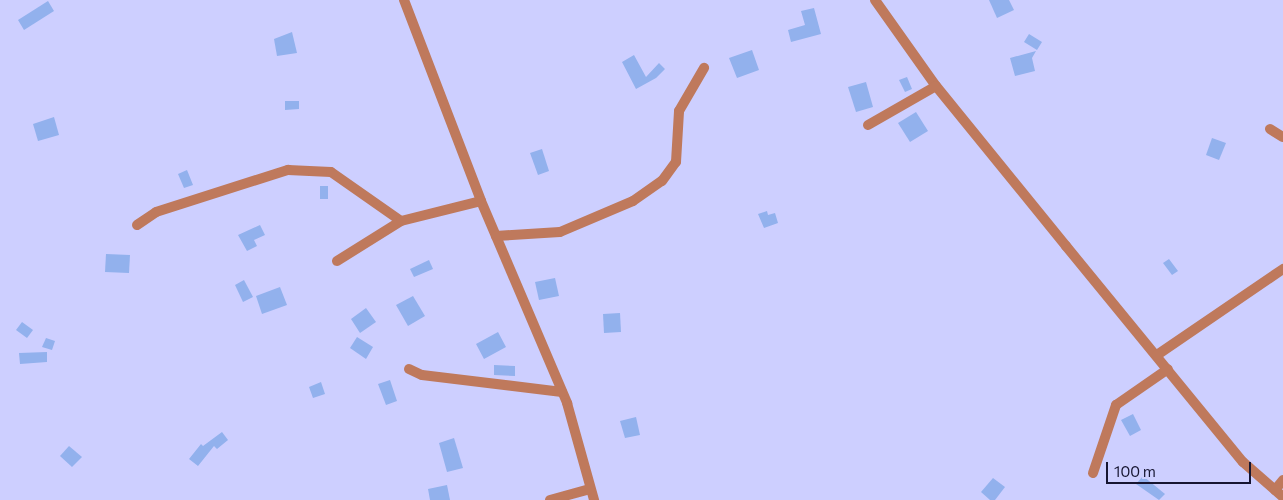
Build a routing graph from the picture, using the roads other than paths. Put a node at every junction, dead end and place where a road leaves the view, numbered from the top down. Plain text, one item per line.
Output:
1 (404, 0) edge
2 (875, 0) edge
3 (704, 68) dead end
4 (936, 86) junction
5 (868, 125) dead end
6 (1270, 130) dead end
7 (1283, 137) edge
8 (481, 201) junction
9 (401, 221) junction
10 (137, 225) dead end
11 (496, 236) junction
12 (338, 261) dead end
13 (1283, 269) edge
14 (1157, 354) junction
15 (1168, 368) junction
16 (409, 369) dead end
17 (562, 392) junction
18 (1093, 473) dead end
19 (1283, 480) edge
20 (590, 489) junction
21 (1279, 494) edge
22 (550, 500) edge
23 (594, 500) edge

1 - 8 street
2 - 4 street
3 - 11 street
4 - 5 street
4 - 14 street
6 - 7 street
8 - 9 street
8 - 11 street
9 - 10 street
9 - 12 street
11 - 17 street
13 - 14 street
14 - 15 street
15 - 18 street
15 - 21 street
16 - 17 street
17 - 20 street
19 - 21 street
20 - 22 street
20 - 23 street

